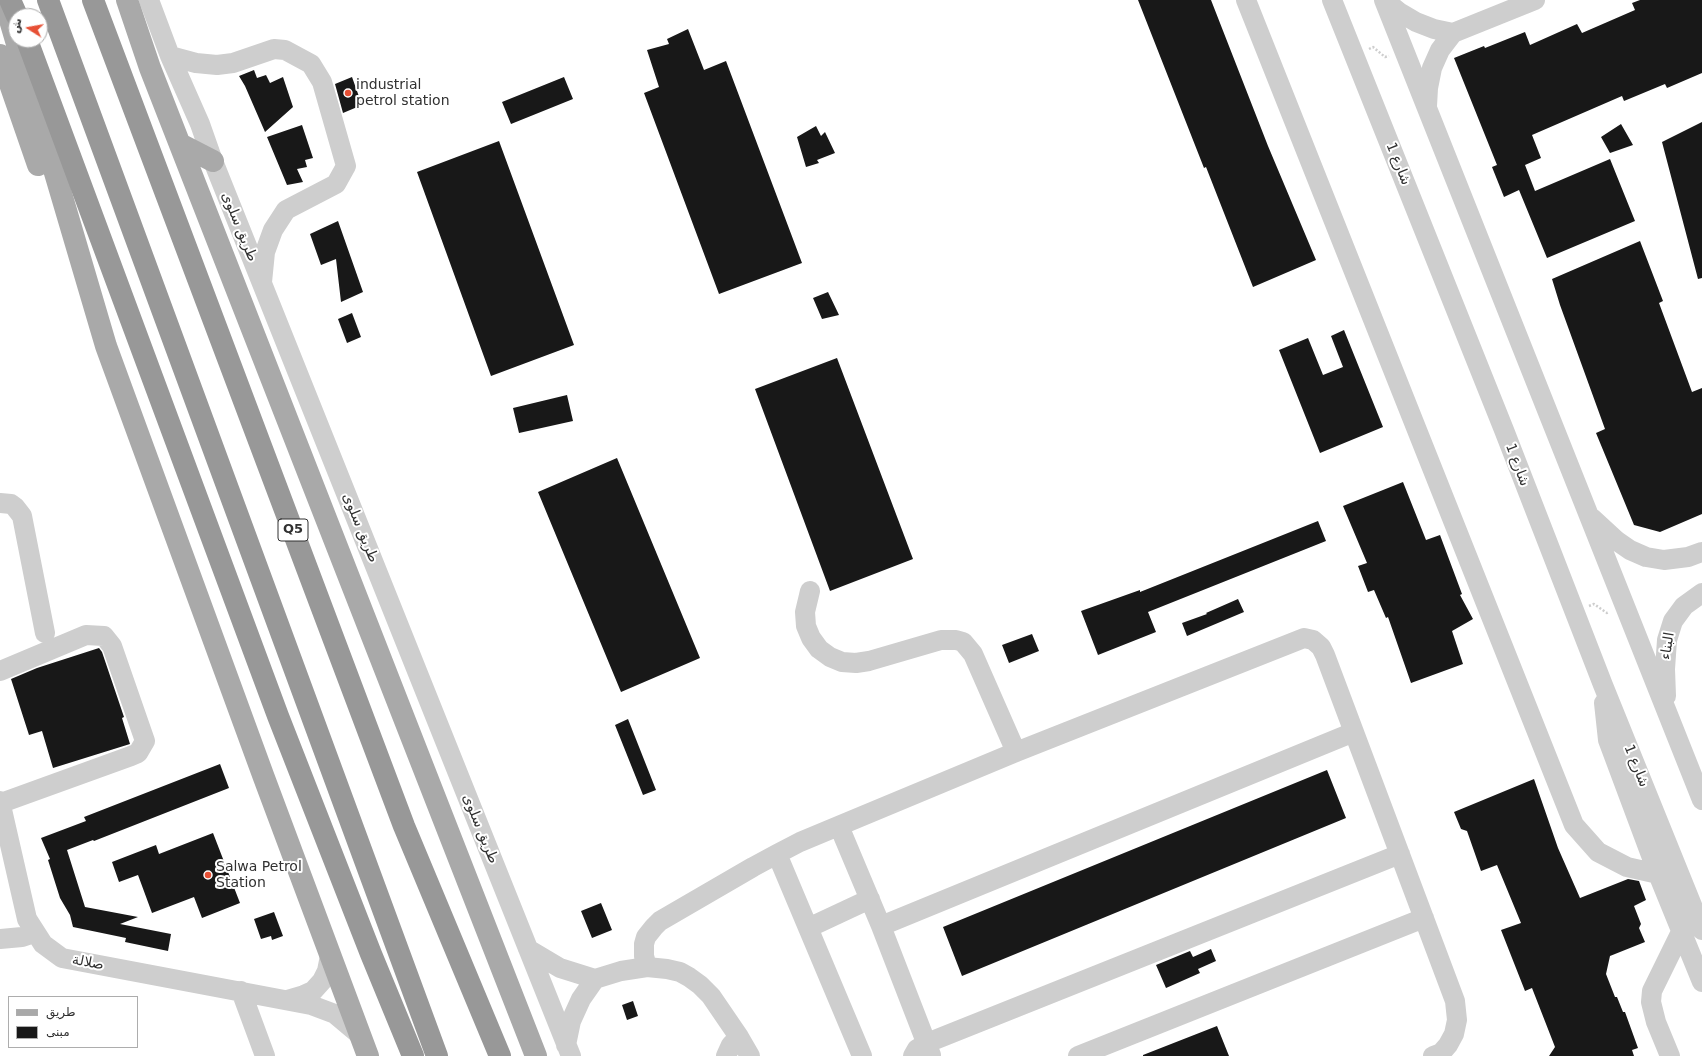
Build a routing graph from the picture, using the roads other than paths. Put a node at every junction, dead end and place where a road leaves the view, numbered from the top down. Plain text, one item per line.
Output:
1 (4, 0) edge
2 (48, 0) edge
3 (93, 0) edge
4 (126, 0) edge
5 (150, 0) edge
6 (1246, 0) edge
7 (1332, 0) edge
8 (1384, 0) edge
9 (1535, 0) edge
10 (1453, 33) junction
11 (30, 48) edge
12 (0, 55) edge
13 (170, 56) junction
14 (1427, 111) junction
15 (180, 144) junction
16 (212, 161) junction
17 (262, 284) junction
18 (106, 346) junction
19 (0, 503) edge
20 (1588, 514) junction
21 (1702, 552) edge
22 (810, 591) dead end
23 (1702, 593) edge
24 (46, 633) dead end
25 (0, 671) edge
26 (1603, 685) junction
27 (1667, 712) junction
28 (1354, 732) junction
29 (1016, 752) junction
30 (1702, 800) edge
31 (0, 802) edge
32 (840, 826) junction
33 (776, 854) junction
34 (1400, 854) junction
35 (1658, 874) junction
36 (870, 900) junction
37 (1424, 918) junction
38 (881, 926) junction
39 (808, 928) junction
40 (1702, 930) edge
41 (1681, 932) junction
42 (34, 933) junction
43 (0, 939) edge
44 (528, 949) junction
45 (330, 956) junction
46 (647, 967) junction
47 (595, 979) junction
48 (1702, 982) edge
49 (241, 991) junction
50 (286, 1000) junction
51 (360, 1036) junction
52 (739, 1037) junction
53 (569, 1050) edge
54 (924, 1052) edge
55 (265, 1056) edge
56 (368, 1056) edge
57 (413, 1056) edge
58 (437, 1056) edge
59 (500, 1056) edge
60 (536, 1056) edge
61 (726, 1056) edge
62 (750, 1056) edge
63 (862, 1056) edge
64 (1078, 1056) edge
65 (1433, 1056) edge
66 (1670, 1056) edge

1 - 18 main road
2 - 58 highway
3 - 59 highway, Q5
4 - 15 main road, طريق سلوى
5 - 13 street, طريق سلوى
6 - 35 street
7 - 26 street, شارع 1
8 - 10 street
8 - 14 street
9 - 10 street
10 - 14 street
11 - 57 highway
12 - 18 main road
13 - 16 street, طريق سلوى
13 - 17 street
14 - 20 street
15 - 16 main road
15 - 60 main road, طريق سلوى
16 - 17 street, طريق سلوى
17 - 44 street, طريق سلوى
18 - 45 main road
19 - 24 street
20 - 21 street
20 - 27 street
22 - 29 street
23 - 27 street, البناء
25 - 31 street
26 - 35 street
26 - 40 street, شارع 1
27 - 30 street
28 - 29 street
28 - 34 street
28 - 38 street
29 - 32 street
31 - 42 street, صلالة
32 - 33 street
32 - 36 street
33 - 39 street
33 - 46 street
34 - 37 street
34 - 54 street
35 - 41 street
36 - 38 street
36 - 39 street
37 - 64 street
37 - 65 street
38 - 54 street
39 - 63 street
41 - 48 street
41 - 66 street
42 - 43 street
42 - 49 street, صلالة
44 - 47 street
44 - 53 street, طريق سلوى
45 - 50 street, صلالة
45 - 51 main road
46 - 47 street
46 - 52 street
47 - 53 street
49 - 50 street, صلالة
49 - 55 street
50 - 51 street, صلالة
51 - 56 main road
52 - 61 street
52 - 62 street

